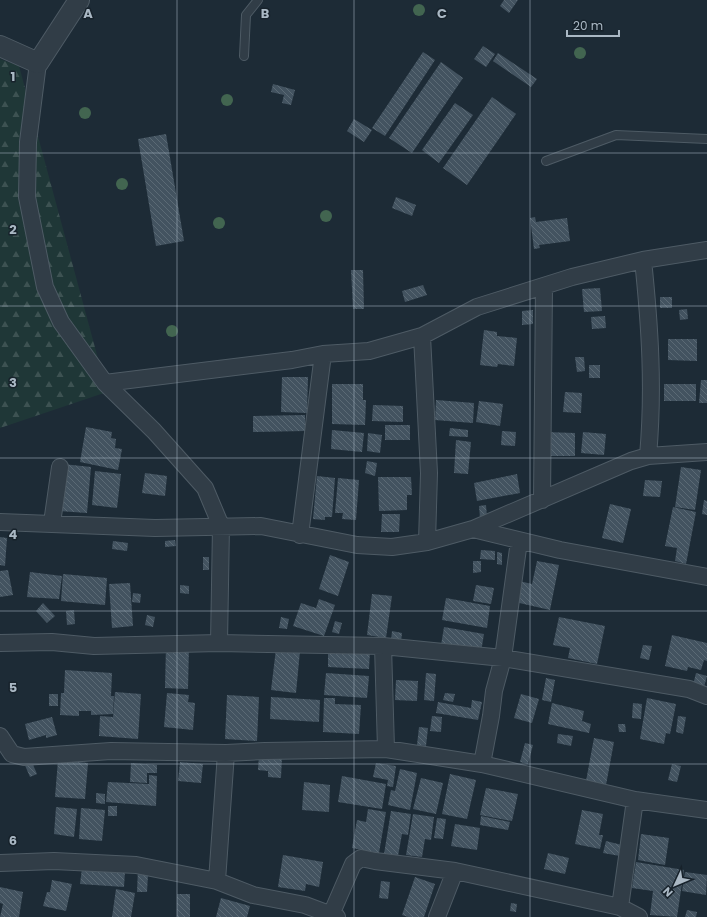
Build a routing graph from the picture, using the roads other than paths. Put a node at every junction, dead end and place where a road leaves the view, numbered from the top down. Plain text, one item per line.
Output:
1 (79, 0) edge
2 (258, 0) edge
3 (0, 46) edge
4 (244, 56) dead end
5 (38, 63) junction
6 (707, 139) edge
7 (546, 161) dead end
8 (707, 250) edge
9 (643, 260) junction
10 (544, 286) junction
11 (422, 336) junction
12 (323, 354) junction
13 (105, 383) junction
14 (707, 452) edge
15 (648, 456) junction
16 (60, 466) dead end
17 (542, 500) junction
18 (0, 522) edge
19 (52, 523) junction
20 (221, 526) junction
21 (473, 529) junction
22 (300, 535) junction
23 (519, 541) junction
24 (427, 542) junction
25 (707, 577) edge
26 (0, 643) edge
27 (219, 643) junction
28 (383, 646) junction
29 (502, 658) junction
30 (707, 696) edge
31 (0, 736) edge
32 (386, 750) junction
33 (226, 753) junction
34 (482, 764) junction
35 (635, 800) junction
36 (707, 810) edge
37 (0, 863) edge
38 (455, 870) junction
39 (217, 881) junction
40 (620, 907) junction
41 (332, 916) edge
42 (437, 917) edge
43 (639, 917) edge

1 - 5 street
2 - 4 lane
3 - 5 street
5 - 13 street
6 - 7 lane
8 - 9 street
9 - 10 street
9 - 15 street
10 - 11 street
10 - 17 street
11 - 12 street
11 - 24 street
12 - 13 street
12 - 22 street
13 - 20 street
14 - 15 street
15 - 17 street
16 - 19 street
17 - 21 street
18 - 19 street
19 - 20 street
20 - 22 street
20 - 27 street
21 - 23 street
21 - 24 street
22 - 24 street
23 - 25 street
23 - 29 street
26 - 27 street
27 - 28 street
28 - 29 street
28 - 32 street
29 - 30 street
29 - 34 street
31 - 33 street
32 - 33 street
32 - 34 street
33 - 39 street
34 - 35 street
35 - 36 street
35 - 40 street
37 - 39 street
38 - 40 street
38 - 41 street
38 - 42 street
39 - 41 street
40 - 43 street

